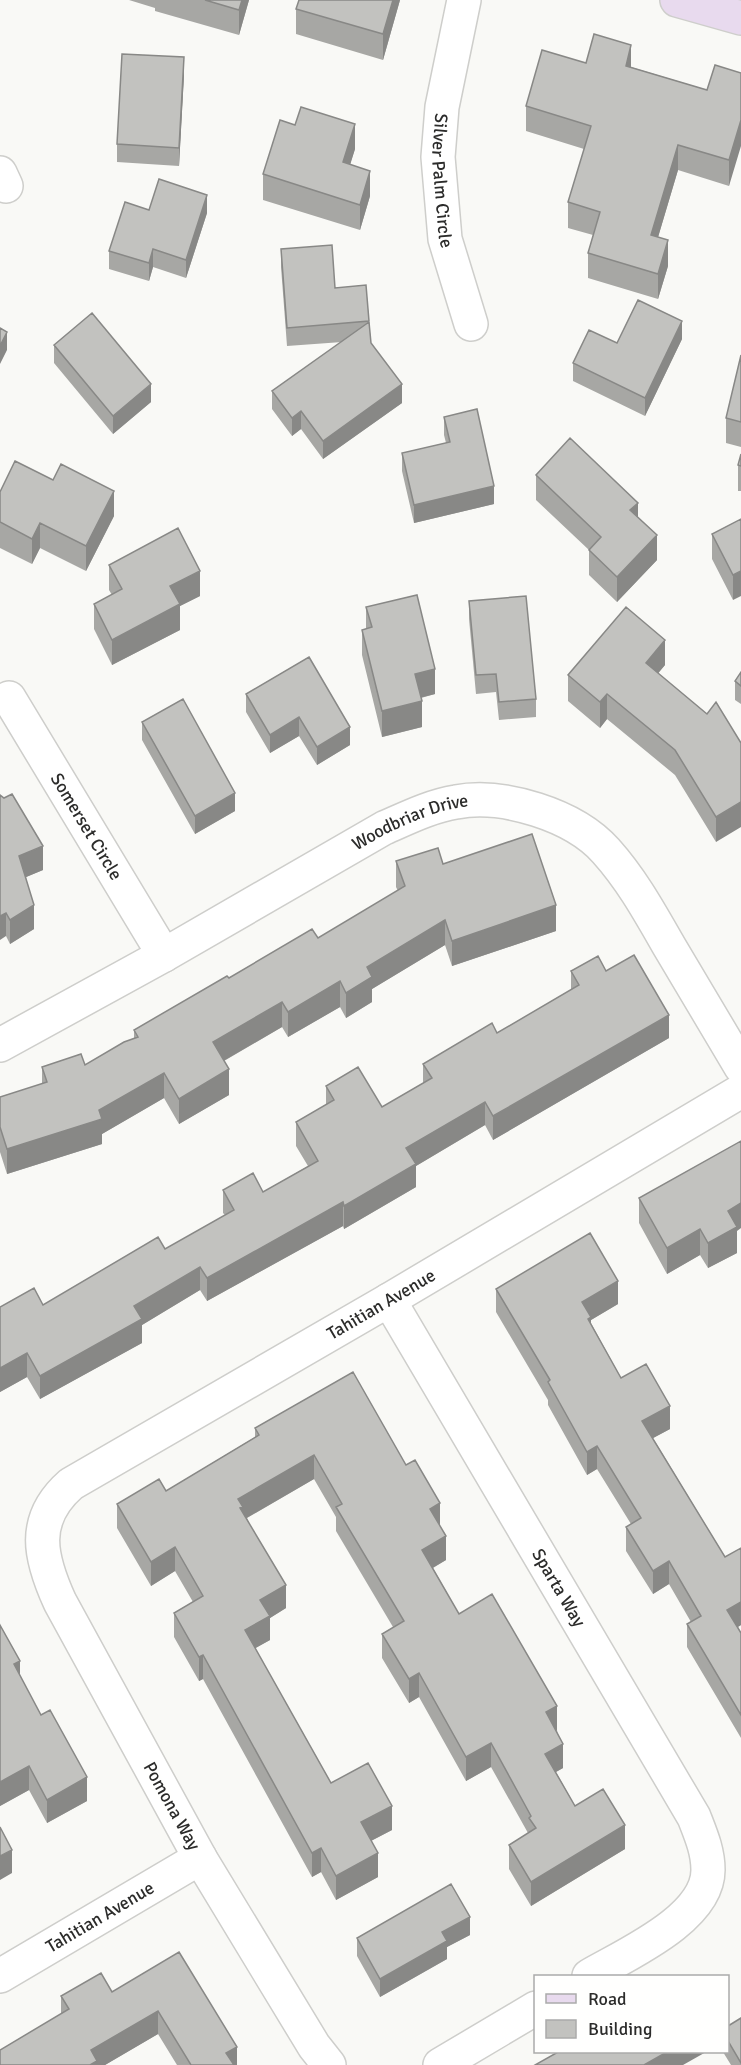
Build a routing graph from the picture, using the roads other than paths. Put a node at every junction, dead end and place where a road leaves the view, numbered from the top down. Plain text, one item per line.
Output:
1 (464, 0) edge
2 (677, 0) edge
3 (741, 18) edge
4 (471, 324) dead end
5 (9, 698) dead end
6 (164, 955) junction
7 (0, 1045) edge
8 (741, 1067) edge
9 (741, 1091) edge
10 (389, 1300) junction
11 (42, 1534) joint
12 (200, 1858) junction
13 (592, 1975) edge
14 (0, 1976) edge
15 (534, 2009) edge
16 (329, 2065) edge
17 (440, 2065) edge

1 - 4 street, Silver Palm Circle
2 - 3 street
5 - 6 street, Somerset Circle
6 - 7 street, Woodbriar Drive
6 - 8 street, Woodbriar Drive
9 - 10 street, Tahitian Avenue
10 - 11 street, Tahitian Avenue
10 - 13 street, Sparta Way
11 - 12 street, Pomona Way
12 - 14 street, Tahitian Avenue
12 - 16 street, Pomona Way
15 - 17 street

